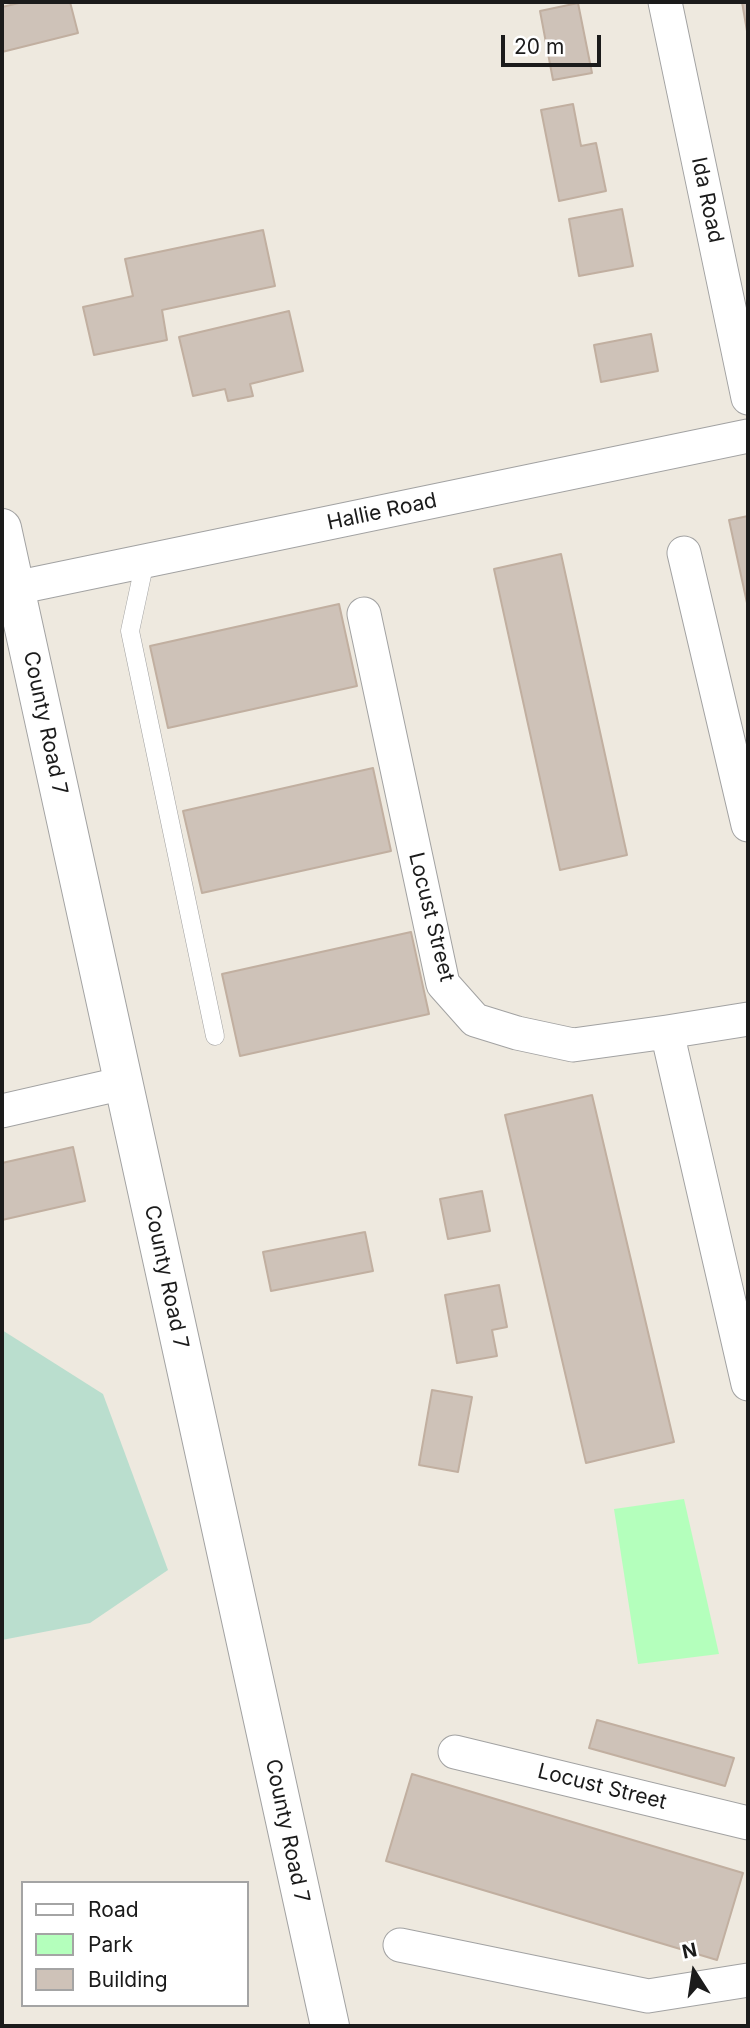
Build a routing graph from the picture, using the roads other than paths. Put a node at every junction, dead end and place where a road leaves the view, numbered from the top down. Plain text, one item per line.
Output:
1 (665, 2) edge
2 (748, 398) edge
3 (748, 436) edge
4 (2, 528) edge
5 (684, 553) dead end
6 (145, 561) junction
7 (15, 588) junction
8 (363, 614) dead end
9 (748, 825) edge
10 (748, 1019) edge
11 (667, 1032) junction
12 (215, 1036) dead end
13 (124, 1083) junction
14 (2, 1111) edge
15 (748, 1384) edge
16 (455, 1752) dead end
17 (748, 1823) edge
18 (400, 1945) dead end
19 (748, 1980) edge
20 (330, 2026) edge

1 - 2 street, Ida Road
3 - 6 street, Hallie Road
4 - 7 street, County Road 7
5 - 9 street
6 - 7 street, Hallie Road
6 - 12 lane
7 - 13 street, County Road 7
8 - 11 street, Locust Street
10 - 11 street, Locust Street
11 - 15 street
13 - 14 street
13 - 20 street, County Road 7
16 - 17 street, Locust Street
18 - 19 street

